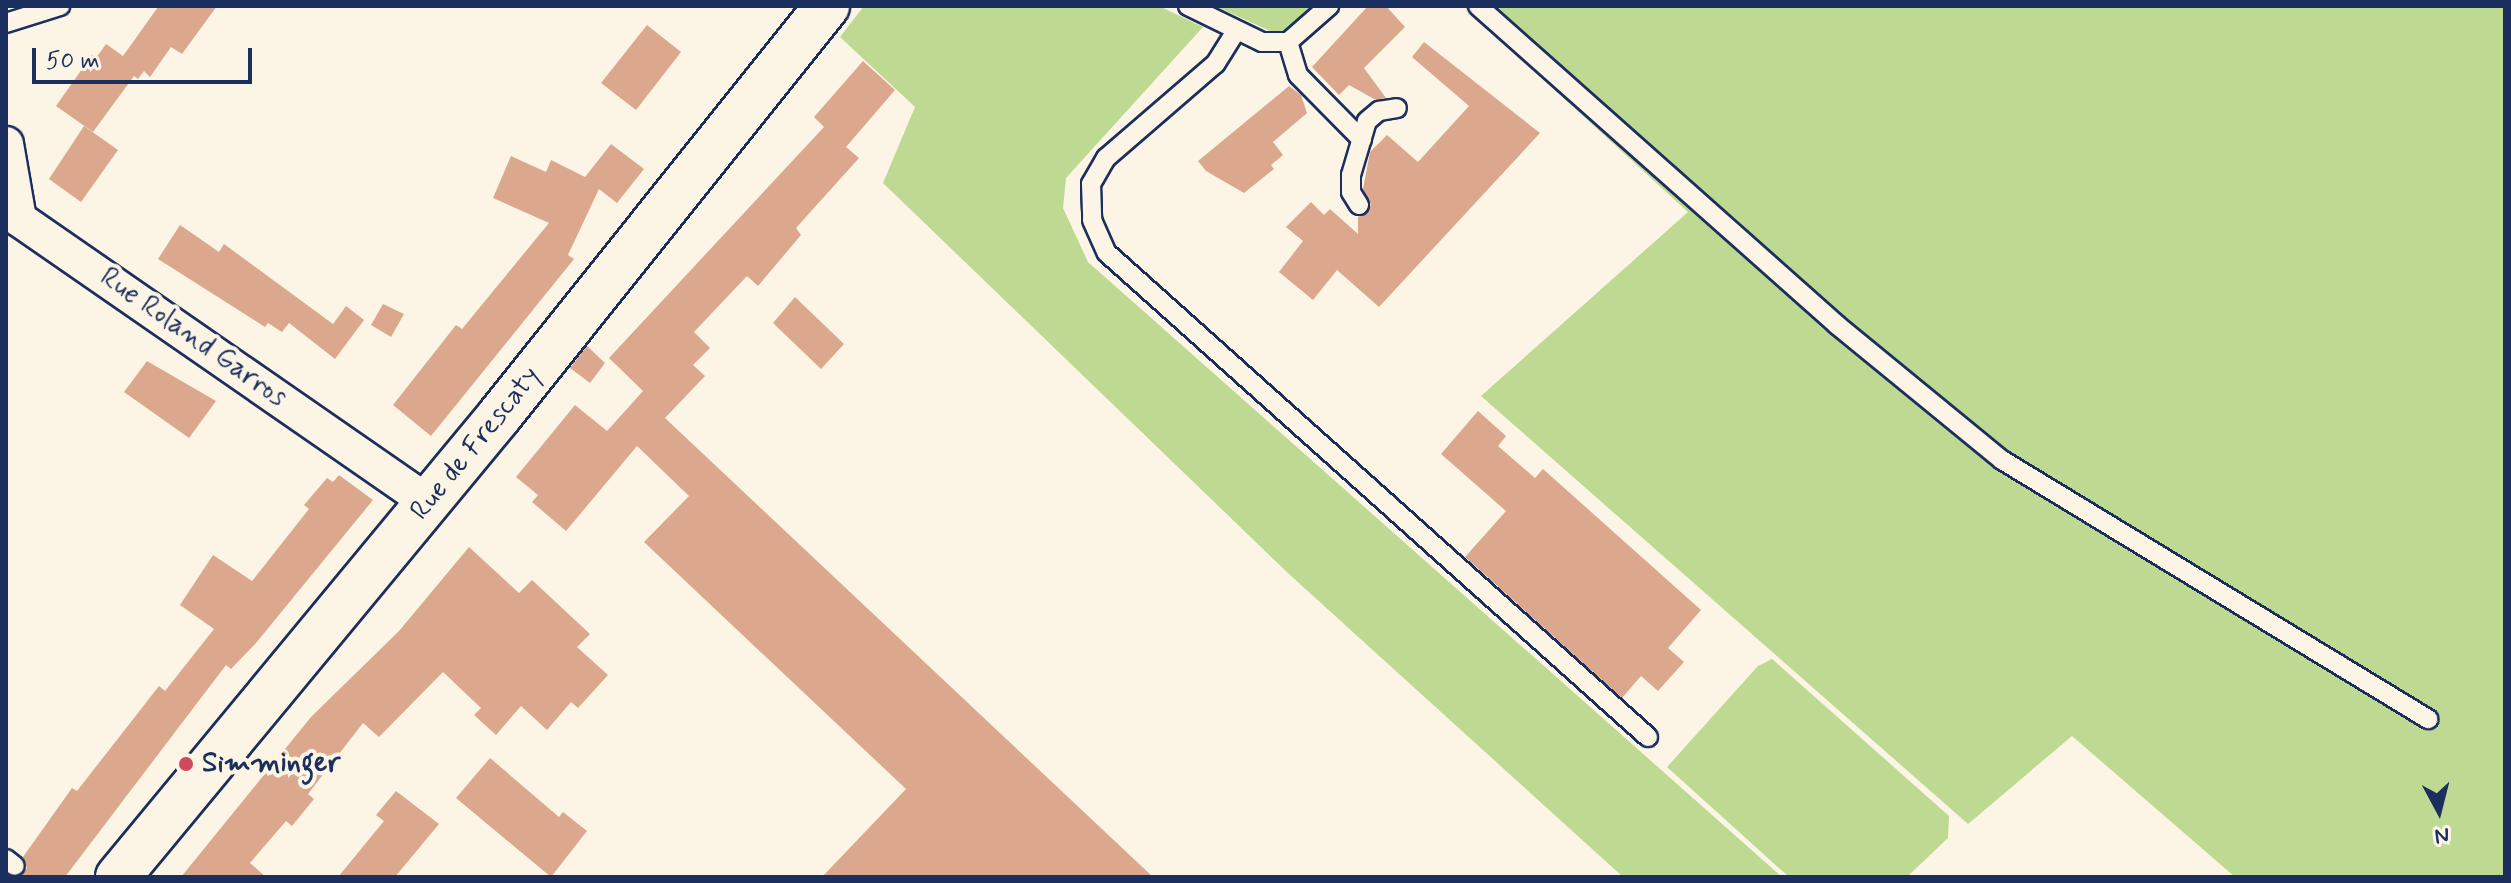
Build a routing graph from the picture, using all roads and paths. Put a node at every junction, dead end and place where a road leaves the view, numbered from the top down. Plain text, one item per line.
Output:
1 (60, 6) edge
2 (827, 6) edge
3 (1188, 6) edge
4 (1329, 6) edge
5 (1478, 6) edge
6 (6, 23) edge
7 (1236, 31) junction
8 (1288, 42) junction
9 (1397, 108) dead end
10 (1362, 140) junction
11 (6, 144) edge
12 (1359, 205) dead end
13 (13, 221) edge
14 (428, 502) junction
15 (2428, 719) dead end
16 (1648, 737) dead end
17 (118, 877) edge

1 - 6 lane
2 - 14 street, Rue de Frescaty
3 - 7 lane
4 - 8 lane
5 - 15 lane
7 - 8 lane
7 - 16 lane
8 - 10 lane
9 - 10 lane
10 - 12 lane
11 - 13 street, Rue Roland Garros
13 - 14 street, Rue Roland Garros
14 - 17 street, Rue de Frescaty

